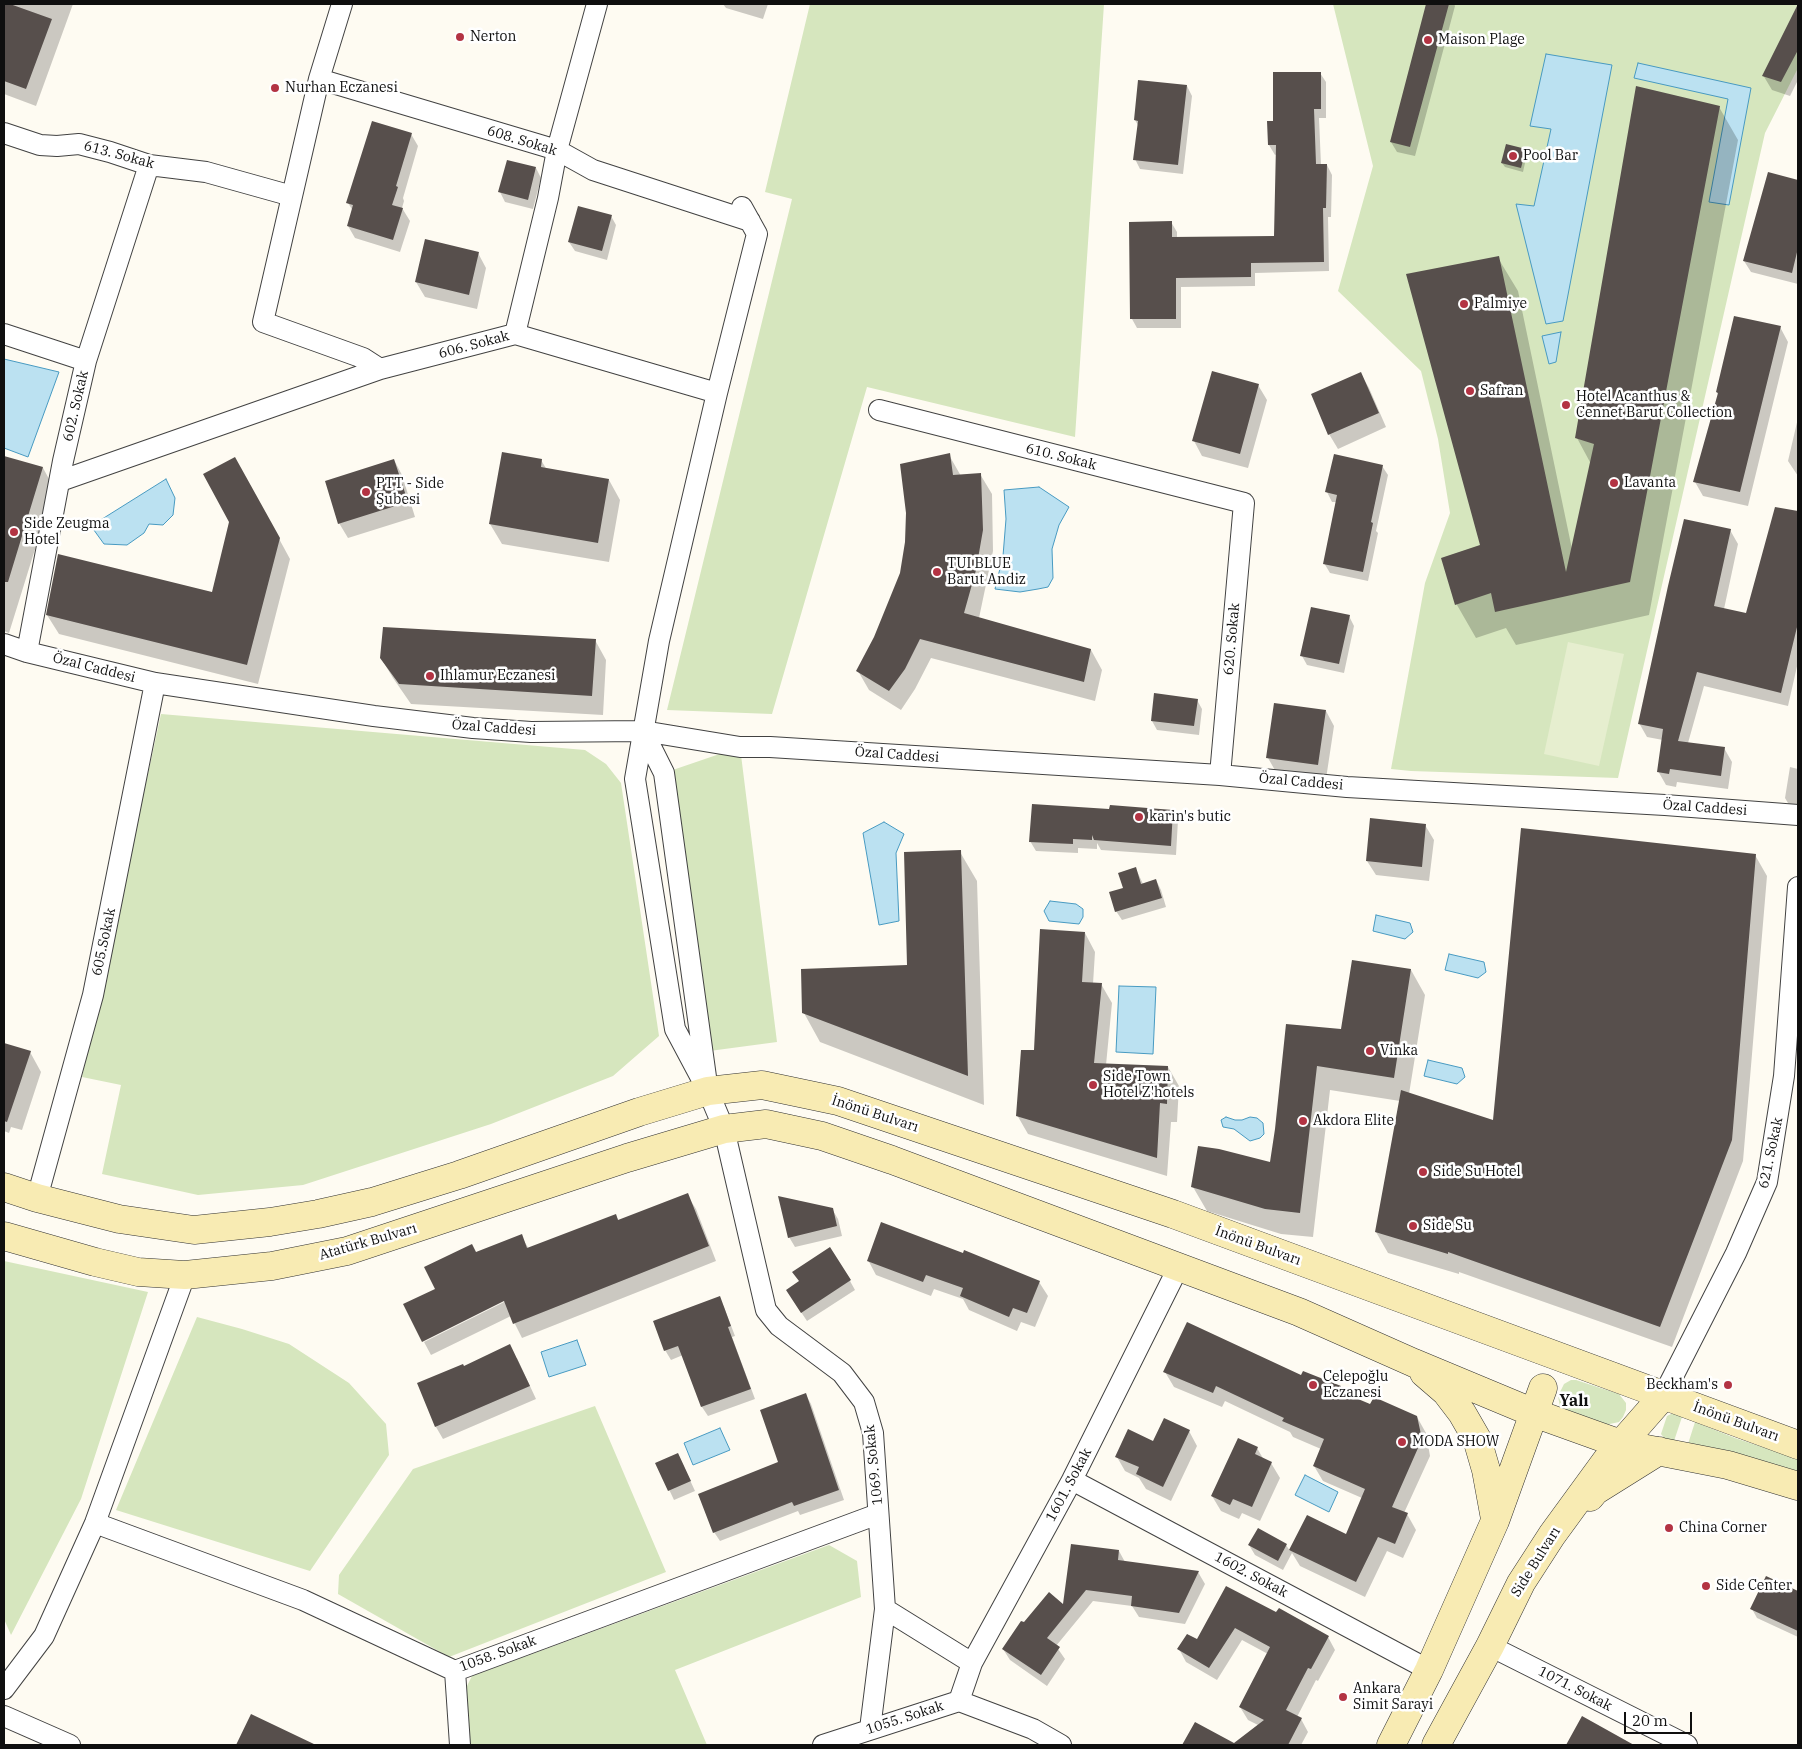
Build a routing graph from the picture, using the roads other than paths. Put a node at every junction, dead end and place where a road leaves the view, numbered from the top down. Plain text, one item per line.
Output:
1 (342, 4) edge
2 (597, 4) edge
3 (320, 79) junction
4 (4, 133) edge
5 (557, 150) junction
6 (149, 165) junction
7 (292, 196) junction
8 (4, 334) edge
9 (514, 334) junction
10 (86, 362) junction
11 (380, 369) junction
12 (717, 393) junction
13 (879, 410) dead end
14 (60, 481) junction
15 (1244, 503) joint
16 (4, 644) edge
17 (28, 652) junction
18 (155, 684) junction
19 (644, 731) junction
20 (1220, 775) junction
21 (1798, 815) edge
22 (1798, 887) edge
23 (708, 1091) junction
24 (724, 1129) junction
25 (4, 1187) edge
26 (37, 1198) junction
27 (4, 1236) edge
28 (1178, 1268) junction
29 (185, 1275) junction
30 (1414, 1363) junction
31 (1582, 1366) junction
32 (1621, 1380) junction
33 (1663, 1396) junction
34 (1538, 1400) junction
35 (1618, 1436) junction
36 (1798, 1445) edge
37 (1659, 1451) junction
38 (1072, 1480) junction
39 (1798, 1486) edge
40 (878, 1514) junction
41 (1495, 1522) junction
42 (95, 1523) junction
43 (1552, 1535) junction
44 (884, 1609) junction
45 (1490, 1646) junction
46 (972, 1664) junction
47 (1430, 1670) junction
48 (455, 1671) junction
49 (4, 1689) edge
50 (959, 1701) junction
51 (4, 1716) edge
52 (870, 1729) junction
53 (70, 1745) edge
54 (460, 1745) edge
55 (823, 1745) edge
56 (1061, 1745) edge
57 (1391, 1745) edge
58 (1436, 1745) edge
59 (1687, 1745) edge

1 - 3 street
2 - 5 street
3 - 5 street, 608. Sokak
3 - 7 street
4 - 6 street, 613. Sokak
5 - 9 street
5 - 12 street, 608. Sokak
6 - 7 street, 613. Sokak
6 - 10 street, 602. Sokak
7 - 11 street
8 - 10 street
9 - 11 street, 606. Sokak
9 - 12 street, 606. Sokak
10 - 14 street, 602. Sokak
11 - 14 street, 606. Sokak
12 - 19 street
13 - 15 street, 610. Sokak
14 - 17 street, 602. Sokak
15 - 20 street, 620. Sokak
16 - 17 street, Özal Caddesi
17 - 18 street, Özal Caddesi
18 - 19 street, Özal Caddesi
18 - 26 street, 605.Sokak
19 - 20 street, Özal Caddesi
19 - 23 street
19 - 23 street
20 - 21 street, Özal Caddesi
22 - 33 street, 621. Sokak
23 - 24 street, 1069. Sokak
23 - 26 main road
23 - 31 main road, İnönü Bulvarı
24 - 28 main road
24 - 29 main road, Atatürk Bulvarı
24 - 40 street, 1069. Sokak
25 - 26 main road
27 - 29 main road, Atatürk Bulvarı
28 - 30 main road
28 - 38 street, 1601. Sokak
29 - 42 street
30 - 34 main road
30 - 41 main road
31 - 32 main road, İnönü Bulvarı
31 - 34 main road
32 - 33 main road, İnönü Bulvarı
32 - 35 main road
33 - 35 main road, Side Bulvarı
33 - 36 main road, İnönü Bulvarı
34 - 35 main road
34 - 41 main road
35 - 37 main road
35 - 43 main road, Side Bulvarı
37 - 39 main road
37 - 43 main road
38 - 46 street, 1601. Sokak
38 - 47 street, 1602. Sokak
40 - 44 street, 1069. Sokak
40 - 48 street, 1058. Sokak
41 - 47 main road
42 - 48 street, 1058. Sokak
42 - 49 street
43 - 45 main road, Side Bulvarı
44 - 46 street
44 - 52 street, 1069. Sokak
45 - 58 main road, Side Bulvarı
45 - 59 street, 1071. Sokak
46 - 50 street, 1601. Sokak
47 - 57 main road
48 - 54 street
50 - 52 street, 1055. Sokak
50 - 56 street
51 - 53 street
52 - 55 street, 1055. Sokak

